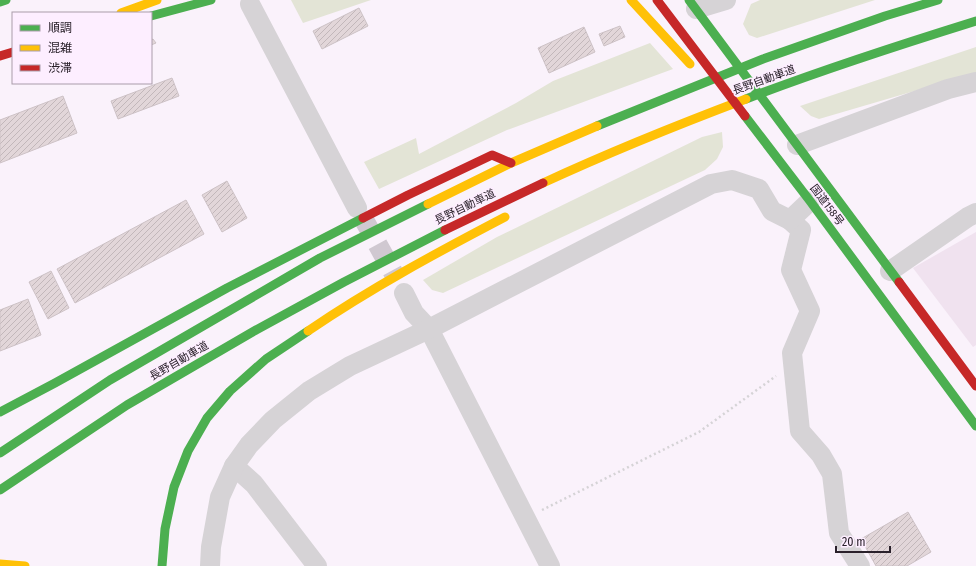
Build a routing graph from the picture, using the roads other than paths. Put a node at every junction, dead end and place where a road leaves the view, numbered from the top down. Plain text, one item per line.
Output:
1 (6, 0) edge
2 (157, 0) edge
3 (212, 0) edge
4 (631, 0) edge
5 (657, 0) edge
6 (726, 0) edge
7 (938, 0) edge
8 (0, 2) edge
9 (250, 4) dead end
10 (692, 5) edge
11 (124, 12) edge
12 (152, 16) edge
13 (976, 21) edge
14 (12, 52) edge
15 (0, 56) edge
16 (976, 82) edge
17 (706, 114) junction
18 (797, 145) junction
19 (612, 162) dead end
20 (512, 163) junction
21 (780, 163) junction
22 (810, 201) junction
23 (357, 208) tunnel mouth
24 (512, 213) dead end
25 (976, 213) edge
26 (790, 220) junction
27 (890, 271) junction
28 (404, 293) tunnel mouth
29 (429, 329) junction
30 (976, 386) edge
31 (0, 412) edge
32 (976, 426) edge
33 (0, 453) edge
34 (234, 466) junction
35 (0, 490) edge
36 (0, 564) edge
37 (25, 566) edge
38 (162, 566) edge
39 (210, 566) edge
40 (317, 566) edge
41 (550, 566) edge
42 (860, 566) edge

1 - 8 highway
2 - 11 highway
3 - 12 highway
4 - 21 highway
5 - 21 highway, 国道158号
6 - 10 street
7 - 20 highway, 長野自動車道
9 - 23 street
10 - 18 highway, 国道158号
13 - 17 highway, 長野自動車道
14 - 15 highway
16 - 18 street
17 - 19 highway
17 - 35 highway, 長野自動車道
18 - 27 highway, 国道158号
20 - 31 highway
20 - 33 highway, 長野自動車道
21 - 22 highway, 国道158号
22 - 26 street
22 - 32 highway, 国道158号
24 - 38 highway
25 - 27 street
26 - 29 street
26 - 42 street
27 - 30 highway, 国道158号
28 - 29 street
29 - 34 street
29 - 41 street
34 - 39 street
34 - 40 street
36 - 37 highway

